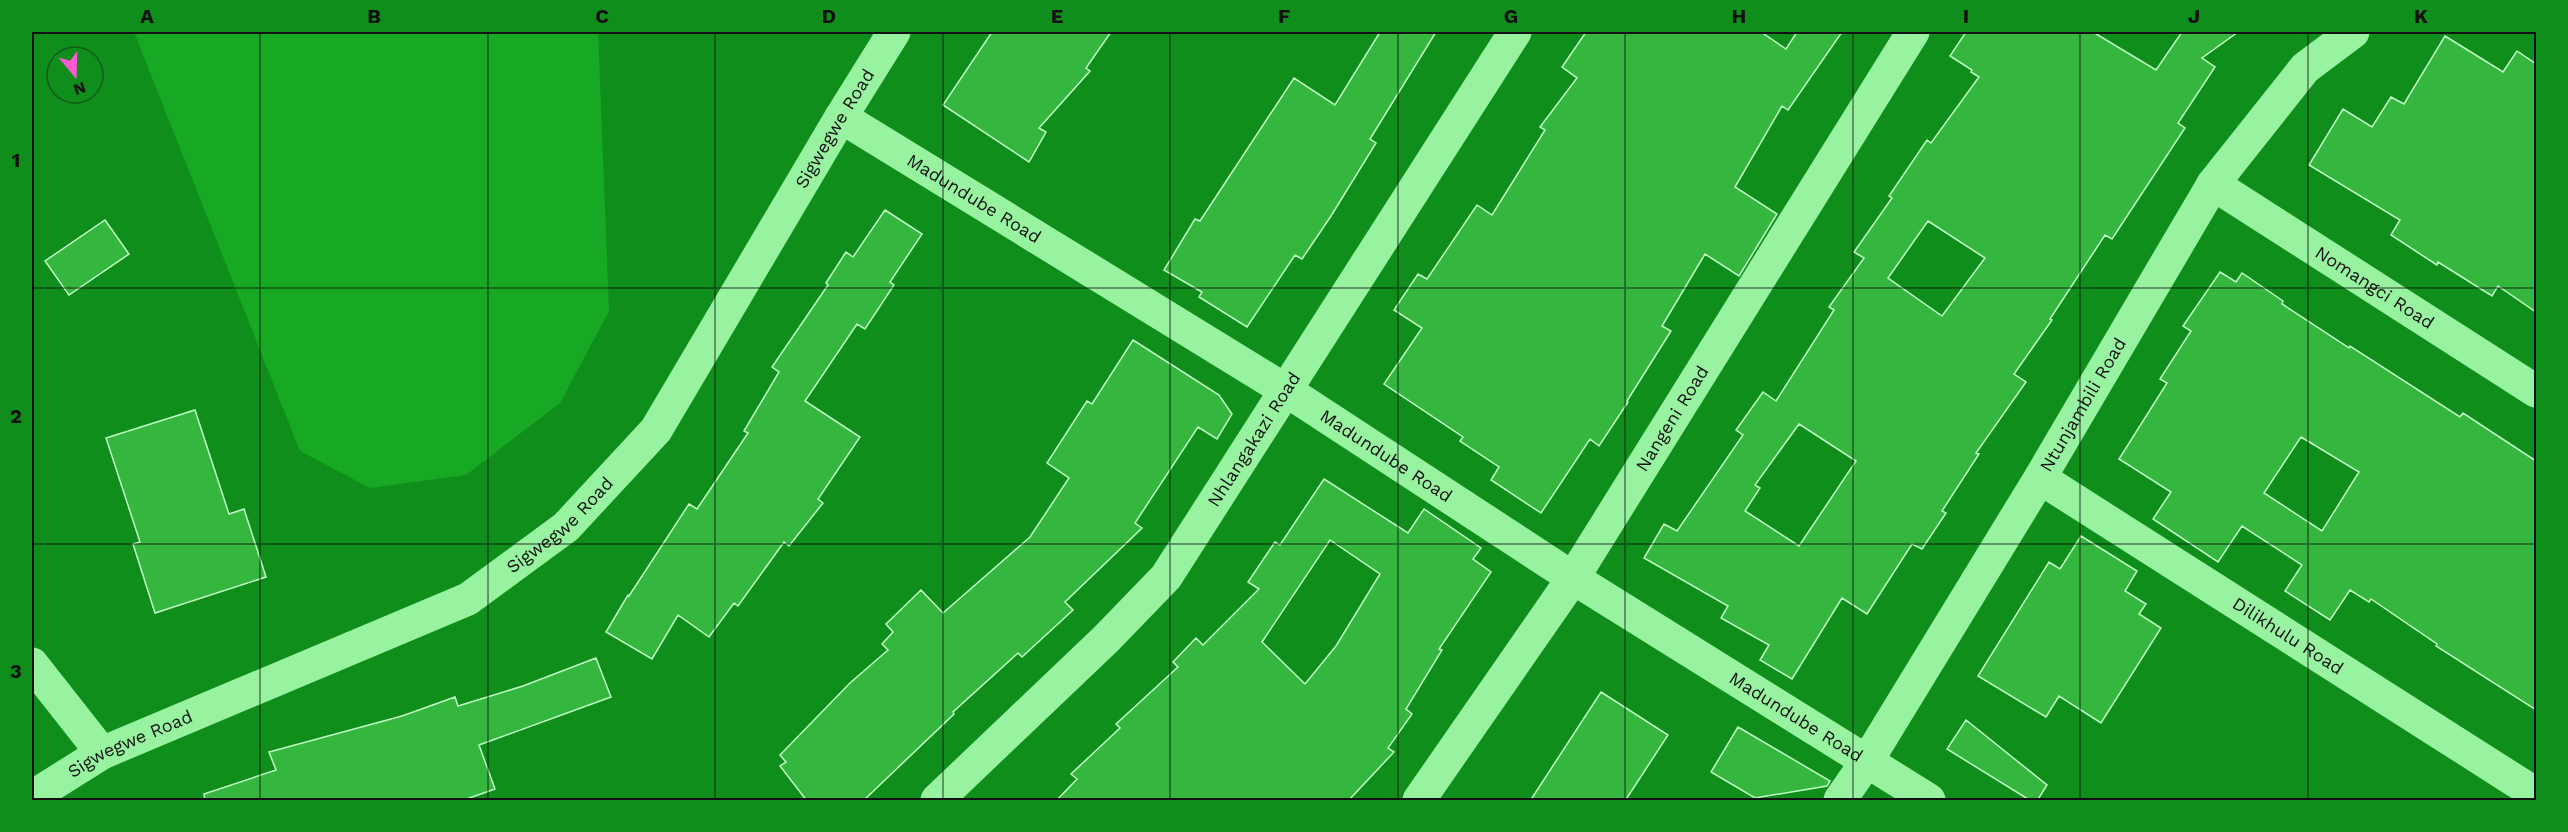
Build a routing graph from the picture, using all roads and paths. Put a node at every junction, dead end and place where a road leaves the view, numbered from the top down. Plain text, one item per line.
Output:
1 (894, 32) edge
2 (1515, 32) edge
3 (1913, 32) edge
4 (2353, 32) edge
5 (841, 117) junction
6 (2213, 184) junction
7 (1287, 391) junction
8 (2536, 391) edge
9 (2040, 478) junction
10 (1573, 578) junction
11 (32, 664) edge
12 (102, 753) junction
13 (1867, 761) junction
14 (2536, 794) edge
15 (32, 797) edge
16 (937, 801) edge
17 (1419, 801) edge
18 (1840, 801) edge
19 (1929, 801) edge

1 - 5 street, Sigwegwe Road
2 - 7 street, Nhlangakazi Road
3 - 10 street, Nangeni Road
4 - 6 street, Ntunjambili Road
5 - 7 street, Madundube Road
5 - 12 street, Sigwegwe Road
6 - 8 street, Nomangci Road
6 - 9 street, Ntunjambili Road
7 - 10 street, Madundube Road
7 - 16 street, Nhlangakazi Road
9 - 13 street, Ntunjambili Road
9 - 14 street, Dilikhulu Road
10 - 13 street, Madundube Road
10 - 17 street, Nangeni Road
11 - 12 street
12 - 15 street, Sigwegwe Road
13 - 18 street, Ntunjambili Road
13 - 19 street, Madundube Road

